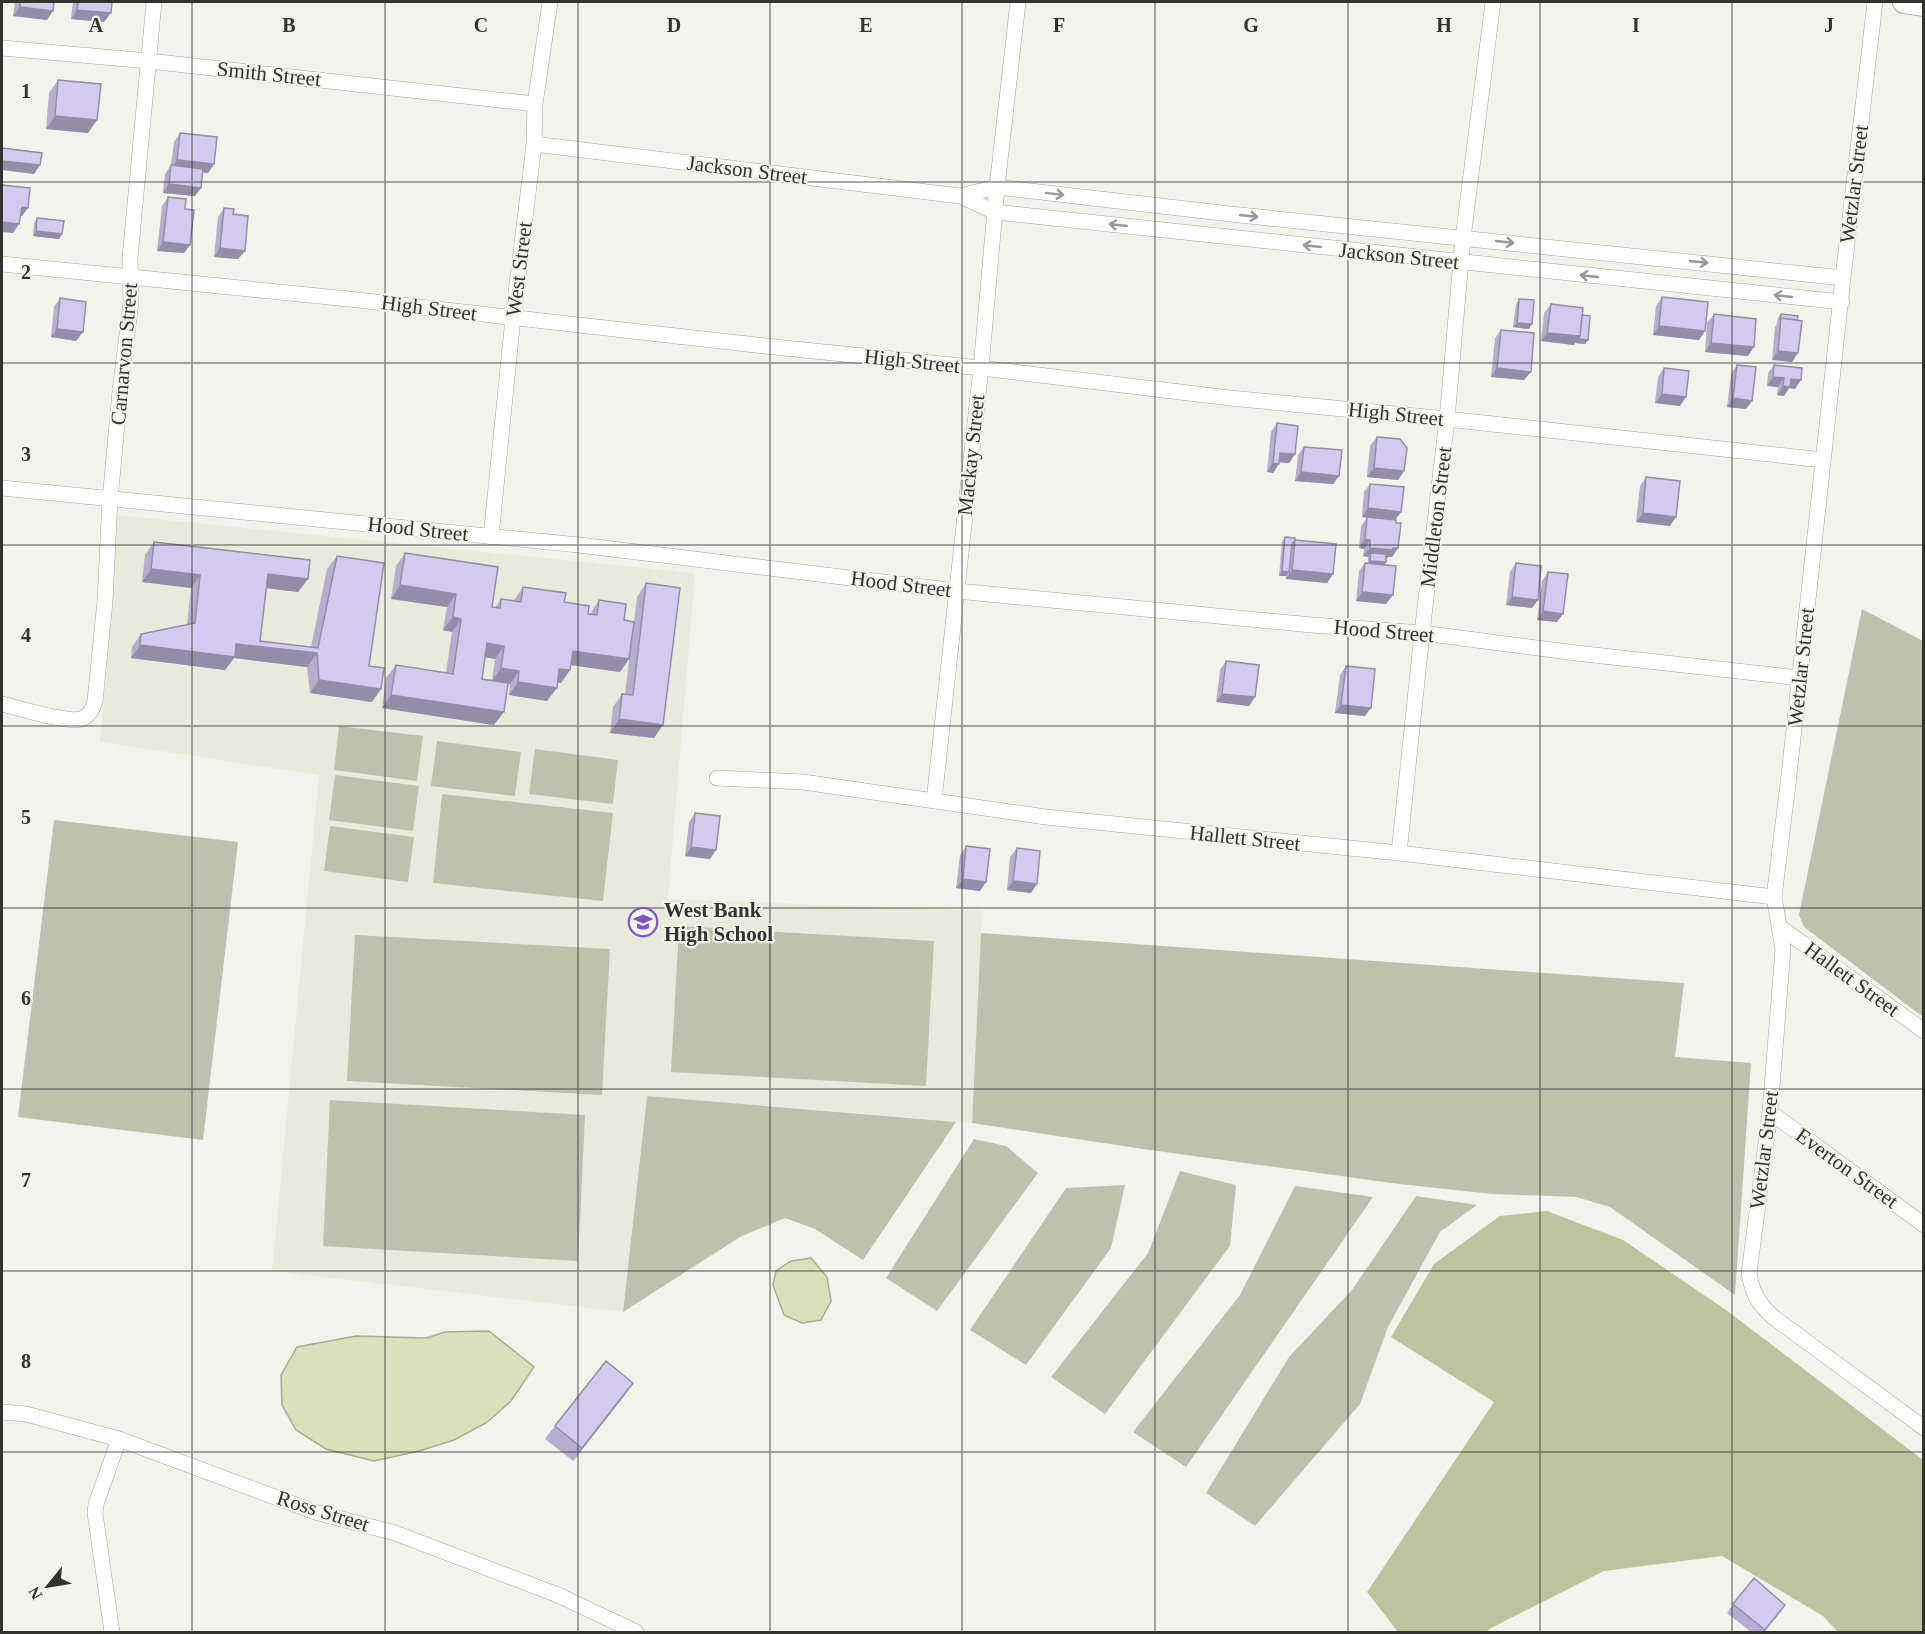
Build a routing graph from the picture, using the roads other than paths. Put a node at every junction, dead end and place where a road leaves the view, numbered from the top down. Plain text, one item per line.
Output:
1 (154, 2) edge
2 (550, 2) edge
3 (1018, 2) edge
4 (1493, 2) edge
5 (1875, 2) edge
6 (1904, 2) edge
7 (1923, 5) edge
8 (2, 48) edge
9 (149, 61) junction
10 (535, 104) junction
11 (534, 144) junction
12 (997, 187) junction
13 (960, 196) junction
14 (995, 212) junction
15 (1463, 238) junction
16 (1460, 262) junction
17 (2, 264) edge
18 (132, 276) junction
19 (1843, 278) junction
20 (1842, 302) junction
21 (513, 318) junction
22 (981, 368) junction
23 (1448, 418) junction
24 (1823, 459) junction
25 (2, 488) edge
26 (110, 500) junction
27 (491, 537) junction
28 (957, 591) junction
29 (1422, 633) junction
30 (1800, 678) junction
31 (2, 704) edge
32 (717, 778) dead end
33 (934, 801) junction
34 (1399, 853) junction
35 (1774, 897) junction
36 (1780, 927) junction
37 (1923, 1031) edge
38 (1770, 1112) junction
39 (1923, 1225) edge
40 (2, 1412) edge
41 (1923, 1428) edge
42 (119, 1439) junction
43 (112, 1632) edge
44 (636, 1632) edge

1 - 9 street, Carnarvon Street
2 - 10 street, West Street
3 - 12 street, Mackay Street
4 - 15 street, Middleton Street
5 - 19 street, Wetzlar Street
6 - 7 street
8 - 9 street, Smith Street
9 - 10 street, Smith Street
9 - 18 street, Carnarvon Street
10 - 11 street, West Street
11 - 13 street, Jackson Street
11 - 21 street, West Street
12 - 13 street, Jackson Street
12 - 14 street, Mackay Street
12 -> 15 street, Jackson Street
13 - 14 street, Jackson Street
16 -> 14 street, Jackson Street
14 - 22 street, Mackay Street
15 - 16 street, Middleton Street
15 -> 19 street, Jackson Street
20 -> 16 street, Jackson Street
16 - 23 street, Middleton Street
17 - 18 street, High Street
18 - 21 street, High Street
18 - 26 street, Carnarvon Street
19 - 20 street, Wetzlar Street
20 - 24 street, Wetzlar Street
21 - 22 street, High Street
21 - 27 street, West Street
22 - 23 street, High Street
22 - 28 street, Mackay Street
23 - 24 street, High Street
23 - 29 street, Middleton Street
24 - 30 street, Wetzlar Street
25 - 26 street, Hood Street
26 - 27 street, Hood Street
26 - 31 street, Carnarvon Street
27 - 28 street, Hood Street
28 - 29 street, Hood Street
28 - 33 street, Mackay Street
29 - 30 street, Hood Street
29 - 34 street, Middleton Street
30 - 35 street, Wetzlar Street
32 - 33 street, Hallett Street
33 - 34 street, Hallett Street
34 - 35 street, Hallett Street
35 - 36 street, Wetzlar Street
36 - 37 street, Hallett Street
36 - 38 street, Wetzlar Street
38 - 39 street, Everton Street
38 - 41 street, Wetzlar Street
40 - 42 street, Ross Street
42 - 43 street
42 - 44 street, Ross Street

